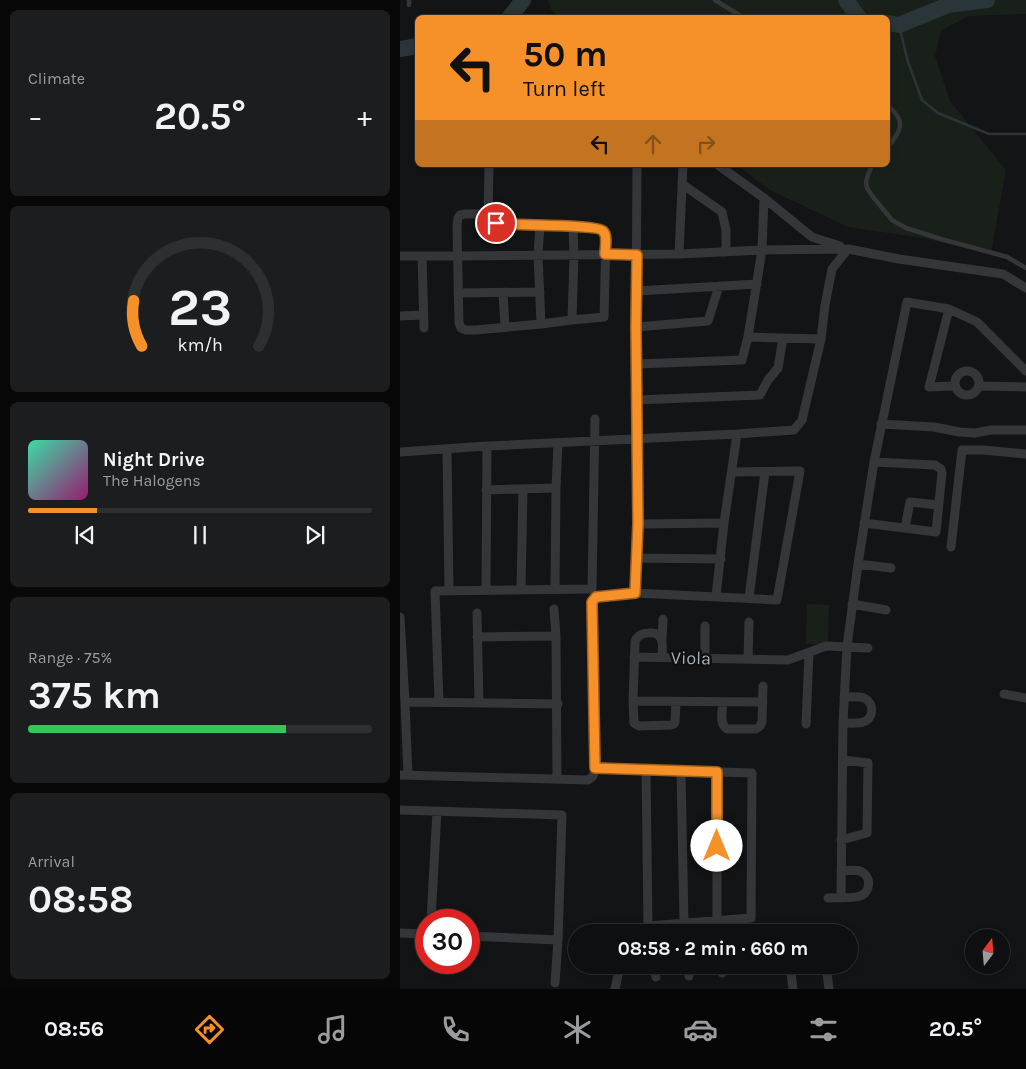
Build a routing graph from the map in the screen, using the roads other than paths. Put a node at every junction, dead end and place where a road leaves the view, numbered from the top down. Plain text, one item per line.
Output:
1 (715, 0) edge
2 (739, 15) edge
3 (890, 108) edge
4 (890, 145) edge
5 (637, 167) edge
6 (683, 167) edge
7 (721, 167) edge
8 (871, 167) edge
9 (489, 168) dead end
10 (682, 184) junction
11 (764, 198) junction
12 (488, 214) junction
13 (540, 225) junction
14 (573, 227) junction
15 (848, 248) junction
16 (762, 250) junction
17 (726, 252) junction
18 (605, 254) junction
19 (679, 254) junction
20 (538, 255) junction
21 (574, 255) junction
22 (637, 255) junction
23 (400, 256) edge
24 (422, 256) junction
25 (457, 256) junction
26 (1026, 268) edge
27 (757, 284) junction
28 (719, 286) junction
29 (1026, 288) edge
30 (637, 290) junction
31 (540, 292) junction
32 (458, 293) junction
33 (503, 293) junction
34 (949, 309) junction
35 (424, 315) junction
36 (400, 316) edge
37 (572, 320) junction
38 (541, 324) junction
39 (505, 327) junction
40 (636, 327) junction
41 (424, 328) dead end
42 (748, 337) junction
43 (782, 338) junction
44 (821, 339) junction
45 (637, 364) junction
46 (1026, 371) edge
47 (954, 386) junction
48 (979, 386) junction
49 (1026, 387) edge
50 (637, 400) junction
51 (595, 420) dead end
52 (881, 424) junction
53 (1026, 430) edge
54 (737, 434) junction
55 (638, 439) junction
56 (595, 442) junction
57 (558, 443) junction
58 (487, 446) junction
59 (447, 449) junction
60 (400, 452) edge
61 (1026, 454) edge
62 (874, 462) junction
63 (732, 472) junction
64 (765, 472) junction
65 (556, 488) junction
66 (486, 490) junction
67 (523, 490) junction
68 (938, 505) junction
69 (724, 523) junction
70 (864, 523) junction
71 (638, 524) junction
72 (905, 528) junction
73 (951, 547) dead end
74 (637, 558) junction
75 (720, 559) junction
76 (858, 564) junction
77 (890, 568) dead end
78 (555, 589) junction
79 (486, 590) junction
80 (521, 590) junction
81 (449, 591) junction
82 (635, 593) junction
83 (716, 596) junction
84 (749, 598) junction
85 (852, 604) junction
86 (554, 609) dead end
87 (886, 610) dead end
88 (477, 613) dead end
89 (400, 617) edge
90 (663, 619) dead end
91 (749, 622) dead end
92 (705, 626) dead end
93 (556, 636) junction
94 (477, 637) junction
95 (662, 641) junction
96 (847, 646) junction
97 (868, 648) dead end
98 (808, 653) junction
99 (634, 657) junction
100 (662, 657) junction
101 (705, 658) junction
102 (748, 659) junction
103 (763, 686) dead end
104 (1004, 694) dead end
105 (844, 697) junction
106 (1026, 698) edge
107 (633, 701) junction
108 (405, 702) junction
109 (439, 702) junction
110 (676, 702) junction
111 (763, 702) junction
112 (479, 703) junction
113 (723, 703) junction
114 (558, 704) junction
115 (843, 723) junction
116 (806, 724) dead end
117 (843, 760) junction
118 (595, 768) junction
119 (646, 769) junction
120 (681, 770) junction
121 (717, 772) junction
122 (404, 775) edge
123 (557, 778) junction
124 (400, 810) edge
125 (437, 811) junction
126 (841, 840) junction
127 (841, 871) junction
128 (841, 897) junction
129 (828, 898) dead end
130 (432, 909) edge
131 (717, 921) junction
132 (684, 923) junction
133 (400, 933) edge
134 (415, 934) edge
135 (480, 936) edge
136 (558, 940) junction
137 (618, 974) edge
138 (655, 974) edge
139 (791, 974) edge
140 (827, 974) edge
141 (656, 978) dead end
142 (555, 983) dead end
143 (615, 989) edge
144 (793, 989) edge
145 (829, 989) edge

1 - 2 lane
3 - 4 lane
5 - 22 street
6 - 10 street
7 - 11 street
8 - 26 lane
9 - 12 street
10 - 17 street
10 - 19 street
11 - 15 street
11 - 16 street
12 - 13 street
12 - 25 street
13 - 14 street
13 - 20 street
14 - 18 street
14 - 21 street
15 - 16 street
15 - 29 street
15 - 44 street
16 - 17 street
16 - 27 street
17 - 19 street
18 - 21 street
18 - 22 street
18 - 37 street
19 - 22 street
20 - 21 street
20 - 25 street
20 - 31 street
21 - 37 street
22 - 30 street
23 - 24 street
24 - 25 street
24 - 35 street
25 - 32 street
27 - 28 street
27 - 42 street
28 - 30 street
28 - 40 street
30 - 40 street
31 - 33 street
31 - 38 street
32 - 33 street
32 - 39 street
33 - 39 street
34 - 46 street
34 - 47 street
34 - 52 street
35 - 36 street
35 - 41 street
37 - 38 street
38 - 39 street
40 - 45 street
42 - 43 street
42 - 45 street
43 - 44 street
43 - 50 street
44 - 54 street
45 - 50 street
47 - 48 street
47 - 48 street
48 - 49 street
50 - 55 street
51 - 56 street
52 - 53 street
52 - 62 street
54 - 55 street
54 - 63 street
55 - 56 street
55 - 71 street
56 - 57 street
56 - 78 street
57 - 58 street
57 - 65 street
58 - 59 street
58 - 66 street
59 - 60 street
59 - 81 street
61 - 73 street
62 - 68 street
62 - 70 street
63 - 64 street
63 - 69 street
64 - 84 street
64 - 84 street
65 - 67 street
65 - 78 street
66 - 67 street
66 - 79 street
67 - 80 street
68 - 72 street
68 - 72 street
69 - 71 street
69 - 75 street
70 - 72 street
70 - 76 street
71 - 74 street
74 - 75 street
74 - 82 street
75 - 83 street
76 - 77 street
76 - 85 street
78 - 80 street
79 - 80 street
79 - 81 street
81 - 109 street
82 - 83 street
82 - 118 street
83 - 84 street
85 - 87 street
85 - 96 street
86 - 93 street
88 - 94 street
89 - 108 street
90 - 95 street
91 - 102 street
92 - 101 street
93 - 94 street
93 - 114 street
94 - 112 street
95 - 99 street
95 - 100 street
96 - 97 street, Viola
96 - 98 street, Viola
96 - 105 street
98 - 102 street, Viola
98 - 116 street
99 - 100 street, Viola
99 - 107 street
100 - 101 street, Viola
101 - 102 street, Viola
103 - 111 street
104 - 106 street
105 - 115 street
105 - 115 street
107 - 110 street
107 - 110 street
108 - 109 street
108 - 122 street
109 - 112 street
110 - 113 street
111 - 113 street
111 - 113 street
112 - 114 street
114 - 123 street
115 - 117 street
117 - 126 street
117 - 126 street
118 - 119 street
118 - 123 street
119 - 120 street
119 - 132 street
120 - 121 street
120 - 132 street
121 - 131 street
121 - 131 street
122 - 123 street
124 - 125 street
125 - 130 street
125 - 136 street
126 - 127 street
127 - 128 street
127 - 128 street
128 - 129 street
131 - 132 street
133 - 134 street
135 - 136 street
136 - 142 street
137 - 143 street
138 - 141 street
139 - 144 street
140 - 145 street

